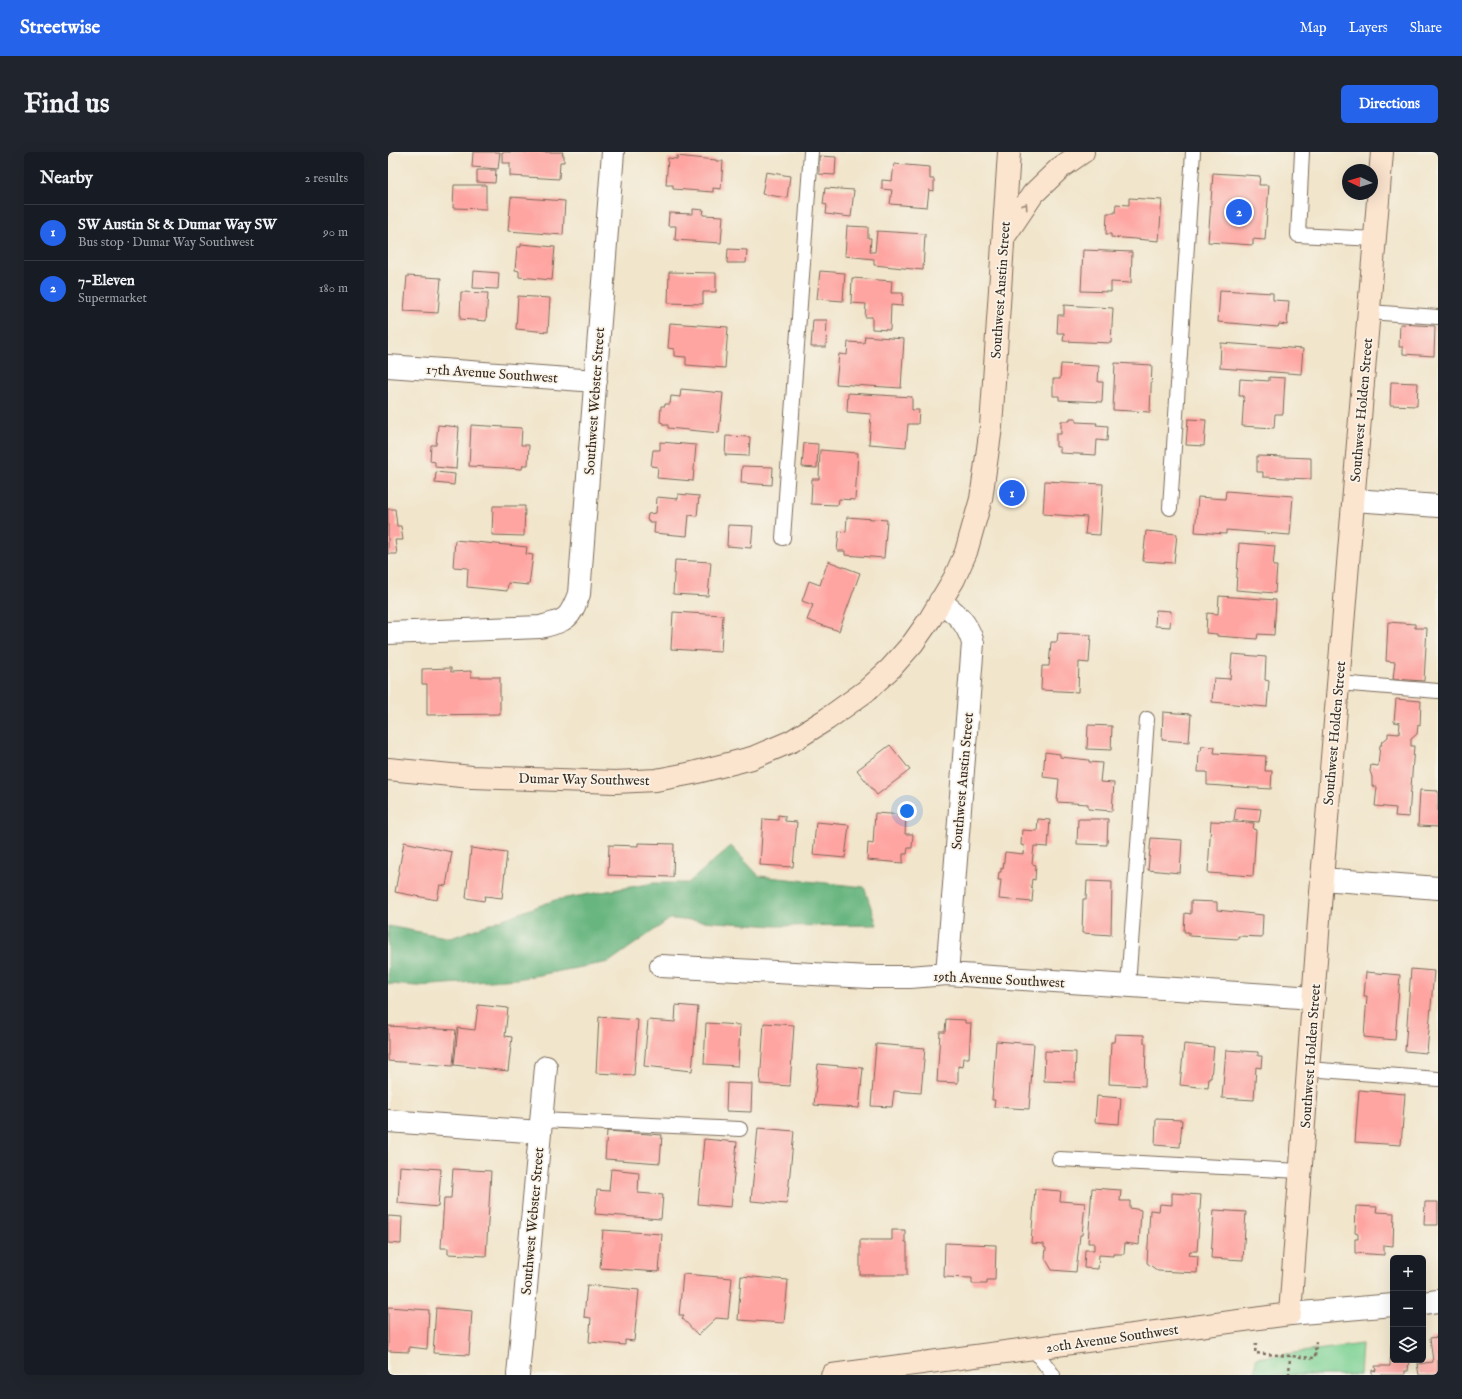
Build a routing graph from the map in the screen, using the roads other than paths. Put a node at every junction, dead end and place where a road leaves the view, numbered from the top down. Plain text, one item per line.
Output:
1 (613, 152) edge
2 (811, 152) edge
3 (1009, 152) edge
4 (1083, 152) edge
5 (1193, 152) edge
6 (1302, 152) edge
7 (1382, 152) edge
8 (1004, 238) junction
9 (1375, 239) junction
10 (1369, 312) junction
11 (1438, 317) edge
12 (388, 366) edge
13 (596, 381) junction
14 (991, 427) joint
15 (1354, 500) junction
16 (1438, 506) edge
17 (1170, 508) dead end
18 (784, 538) dead end
19 (940, 601) junction
20 (388, 633) edge
21 (1338, 683) junction
22 (1438, 691) edge
23 (1147, 719) dead end
24 (388, 769) edge
25 (1322, 879) junction
26 (1438, 888) edge
27 (661, 966) dead end
28 (946, 974) junction
29 (1128, 986) junction
30 (1314, 998) junction
31 (546, 1067) dead end
32 (1308, 1069) junction
33 (1438, 1079) edge
34 (388, 1121) edge
35 (540, 1126) junction
36 (740, 1129) dead end
37 (1059, 1159) dead end
38 (1301, 1171) junction
39 (1438, 1301) edge
40 (1426, 1303) edge
41 (1390, 1305) edge
42 (1290, 1314) junction
43 (1033, 1348) junction
44 (518, 1375) edge
45 (832, 1375) edge
46 (1053, 1375) edge

1 - 13 street, Southwest Webster Street
2 - 18 lane
3 - 8 street, Southwest Austin Street
8 -> 4 street
5 - 17 lane
6 - 9 lane
7 - 9 street, Southwest Holden Street
8 - 14 street, Southwest Austin Street
9 - 10 street, Southwest Holden Street
10 - 11 lane
10 - 15 street, Southwest Holden Street
12 - 13 street, 17th Avenue Southwest
13 - 20 street, Southwest Webster Street
14 - 19 street, Dumar Way Southwest
15 - 16 street
15 - 21 street, Southwest Holden Street
19 - 24 street, Dumar Way Southwest
19 - 28 street, Southwest Austin Street
21 - 22 lane
21 - 25 street, Southwest Holden Street
23 - 29 lane
25 - 26 street
25 - 30 street, Southwest Holden Street
27 - 28 street, 19th Avenue Southwest
28 - 29 street, 19th Avenue Southwest
29 - 30 street, 19th Avenue Southwest
30 - 32 street, Southwest Holden Street
31 - 35 street, Southwest Webster Street
32 - 33 lane
32 - 38 street, Southwest Holden Street
34 - 35 street
35 - 36 lane
35 - 44 street, Southwest Webster Street
37 - 38 lane
38 - 42 street, Southwest Holden Street
39 - 40 street
41 - 42 street, 20th Avenue Southwest
42 - 43 street, 20th Avenue Southwest
43 - 45 street, 20th Avenue Southwest
43 - 46 lane

